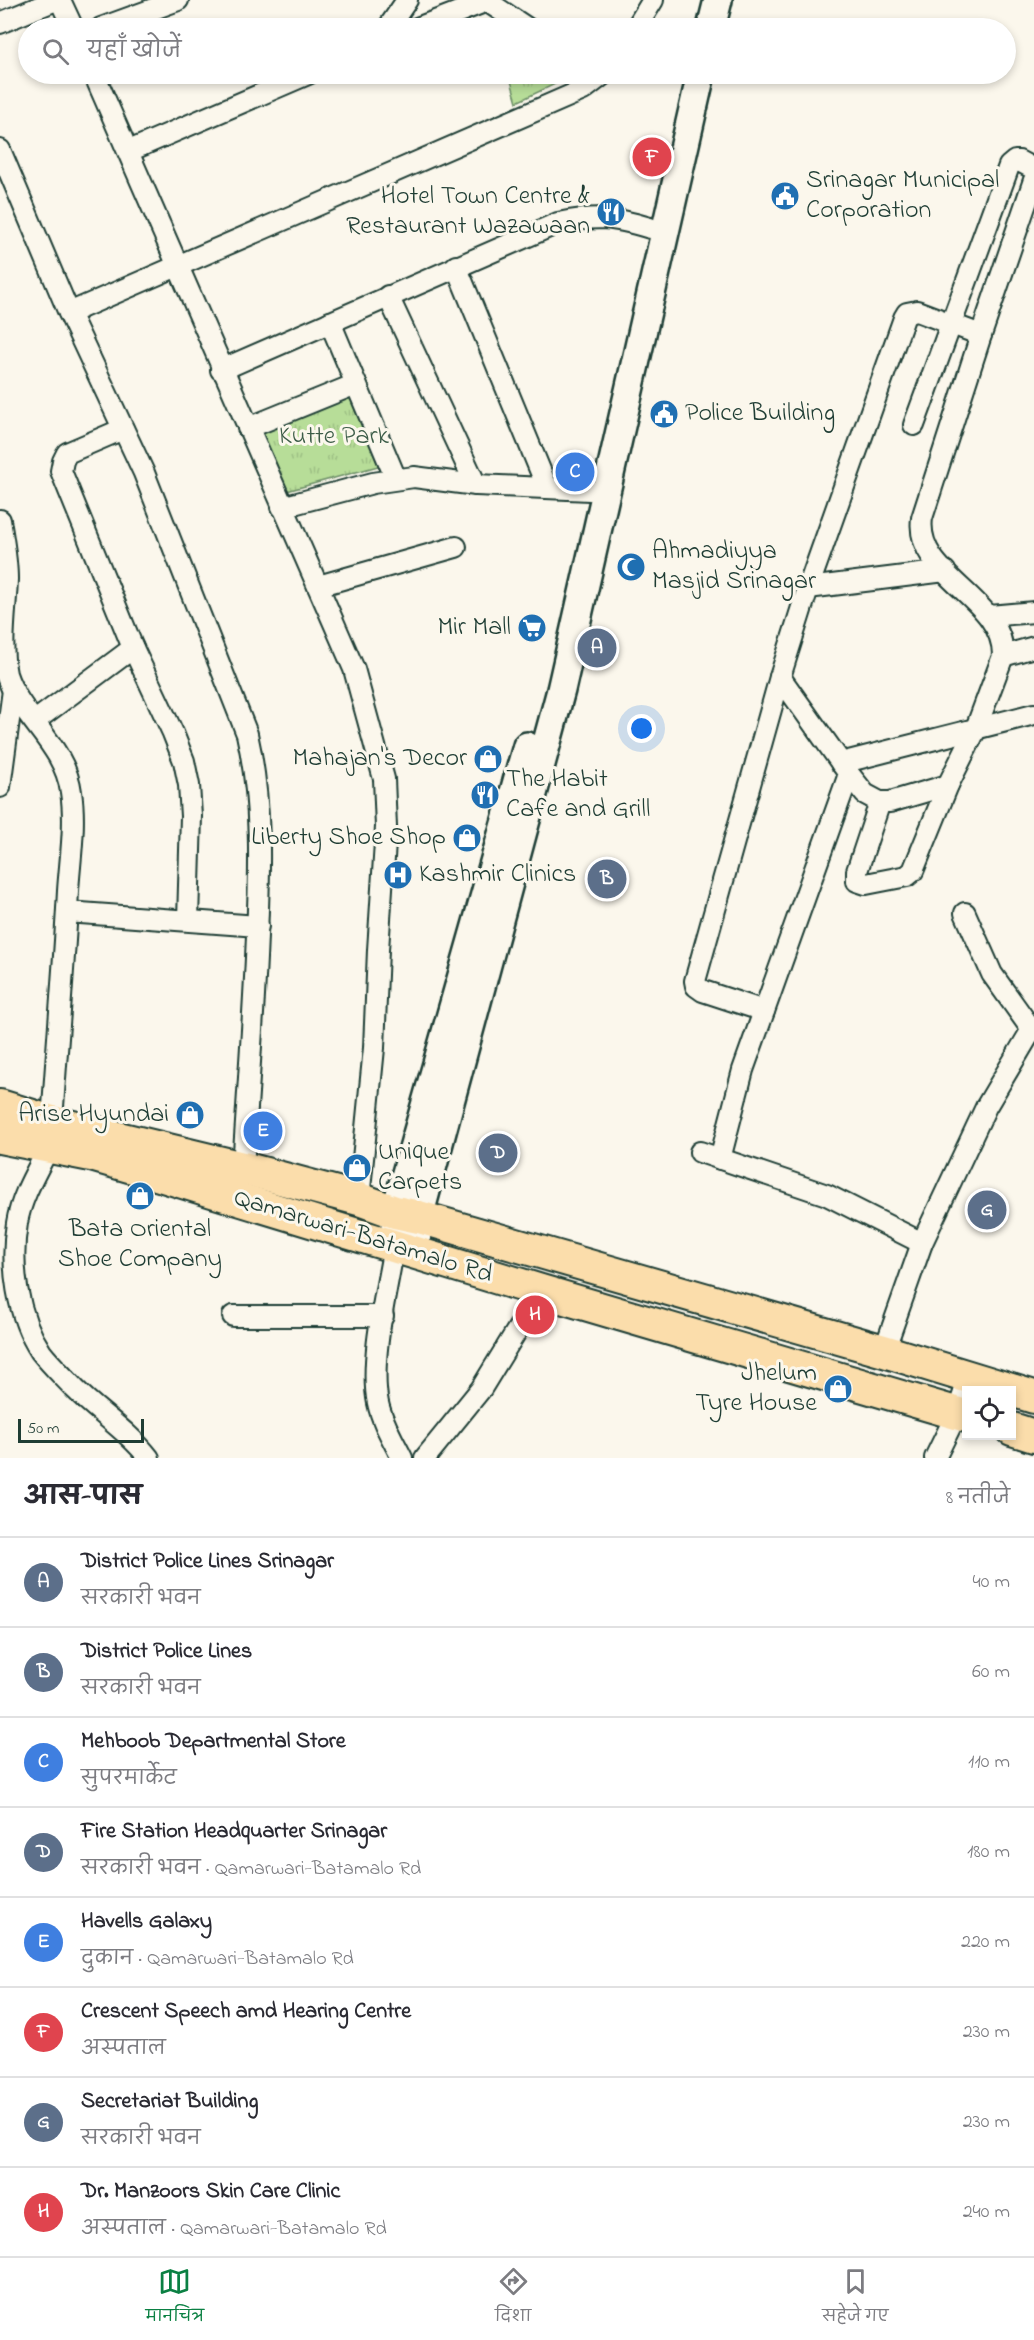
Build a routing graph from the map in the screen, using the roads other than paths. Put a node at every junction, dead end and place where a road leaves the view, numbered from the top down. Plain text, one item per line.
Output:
1 (58, 0) edge
2 (178, 0) edge
3 (407, 0) edge
4 (653, 0) edge
5 (703, 0) edge
6 (718, 0) edge
7 (486, 1) edge
8 (68, 18) edge
9 (128, 18) edge
10 (395, 18) edge
11 (443, 18) edge
12 (512, 18) edge
13 (642, 18) edge
14 (698, 18) edge
15 (714, 18) edge
16 (0, 23) edge
17 (99, 84) edge
18 (285, 84) edge
19 (589, 84) edge
20 (684, 84) edge
21 (699, 84) edge
22 (0, 150) edge
23 (129, 151) junction
24 (1034, 169) edge
25 (1034, 180) edge
26 (650, 228) junction
27 (456, 266) junction
28 (178, 267) junction
29 (388, 296) junction
30 (69, 313) junction
31 (330, 322) junction
32 (951, 324) junction
33 (981, 335) junction
34 (221, 370) junction
35 (356, 384) junction
36 (914, 425) dead end
37 (248, 428) junction
38 (123, 429) junction
39 (396, 479) junction
40 (476, 485) junction
41 (547, 488) junction
42 (590, 490) junction
43 (282, 507) junction
44 (0, 520) edge
45 (456, 547) dead end
46 (945, 571) junction
47 (318, 586) junction
48 (808, 588) junction
49 (1034, 612) edge
50 (990, 616) junction
51 (1034, 646) edge
52 (133, 648) junction
53 (1003, 656) junction
54 (780, 677) junction
55 (13, 690) junction
56 (1034, 714) edge
57 (34, 721) junction
58 (975, 731) junction
59 (845, 769) junction
60 (948, 784) junction
61 (0, 787) edge
62 (880, 802) junction
63 (67, 912) junction
64 (965, 913) dead end
65 (188, 920) junction
66 (258, 926) junction
67 (764, 1011) junction
68 (1033, 1028) edge
69 (0, 1106) edge
70 (50, 1135) junction
71 (0, 1137) edge
72 (700, 1152) dead end
73 (720, 1159) junction
74 (243, 1168) junction
75 (358, 1199) junction
76 (407, 1214) junction
77 (922, 1243) junction
78 (404, 1248) junction
79 (541, 1291) junction
80 (233, 1316) dead end
81 (383, 1316) junction
82 (884, 1351) junction
83 (969, 1378) junction
84 (967, 1386) edge
85 (1034, 1397) edge
86 (962, 1414) edge
87 (1016, 1431) edge
88 (1034, 1436) edge
89 (149, 1458) edge
90 (402, 1458) edge
91 (425, 1458) edge
92 (934, 1458) edge

1 - 8 street
1 - 16 street
2 - 9 street
3 - 10 street
4 - 13 street
5 - 14 main road
6 - 15 main road
7 - 11 street
7 - 12 street
17 - 23 street
18 - 23 street
19 - 28 street
20 - 26 main road
21 - 76 main road
22 - 30 street
23 - 28 street
24 - 32 street
25 - 33 street
26 - 27 street
26 - 42 main road
27 - 29 street
27 - 41 street
28 - 30 street
28 - 34 street
29 - 31 street
29 - 40 street
30 - 38 street
31 - 34 street
31 - 35 street
32 - 33 street
32 - 36 street
32 - 48 street
33 - 46 street
34 - 37 street
35 - 37 street
35 - 39 street
37 - 43 street
38 - 52 street
38 - 66 street
39 - 40 street
39 - 43 street
40 - 41 street
41 - 42 street
42 - 76 main road
43 - 47 street
44 - 55 street
45 - 47 street
46 - 48 street
46 - 50 street
47 - 75 street
48 - 54 street
49 - 50 street
50 - 53 street
51 - 53 street
52 - 57 street
52 - 65 street
53 - 58 street
54 - 59 street
54 - 67 street
55 - 57 street
55 - 61 street
56 - 58 street
57 - 63 street
58 - 59 street
58 - 60 street
59 - 62 street
59 - 67 street
60 - 62 street
60 - 62 street
63 - 65 street
63 - 70 street
64 - 68 street
65 - 66 street
66 - 74 street
67 - 73 street
68 - 77 street
69 - 70 main road
70 - 71 main road, Qamarwari-Batamalo Rd
70 - 74 main road, Qamarwari-Batamalo Rd
70 - 78 main road, Qamarwari-Batamalo Rd
70 - 89 street
72 - 73 street
73 - 77 street
74 - 75 main road, Qamarwari-Batamalo Rd
75 - 76 main road, Qamarwari-Batamalo Rd
76 - 78 main road
76 - 82 main road, Qamarwari-Batamalo Rd
77 - 82 street
78 - 79 main road, Qamarwari-Batamalo Rd
78 - 81 street
79 - 86 main road, Qamarwari-Batamalo Rd
79 - 91 street
80 - 81 street
81 - 90 street
82 - 83 main road, Qamarwari-Batamalo Rd
83 - 84 street
83 - 85 main road, Qamarwari-Batamalo Rd
86 - 92 street
87 - 88 main road

